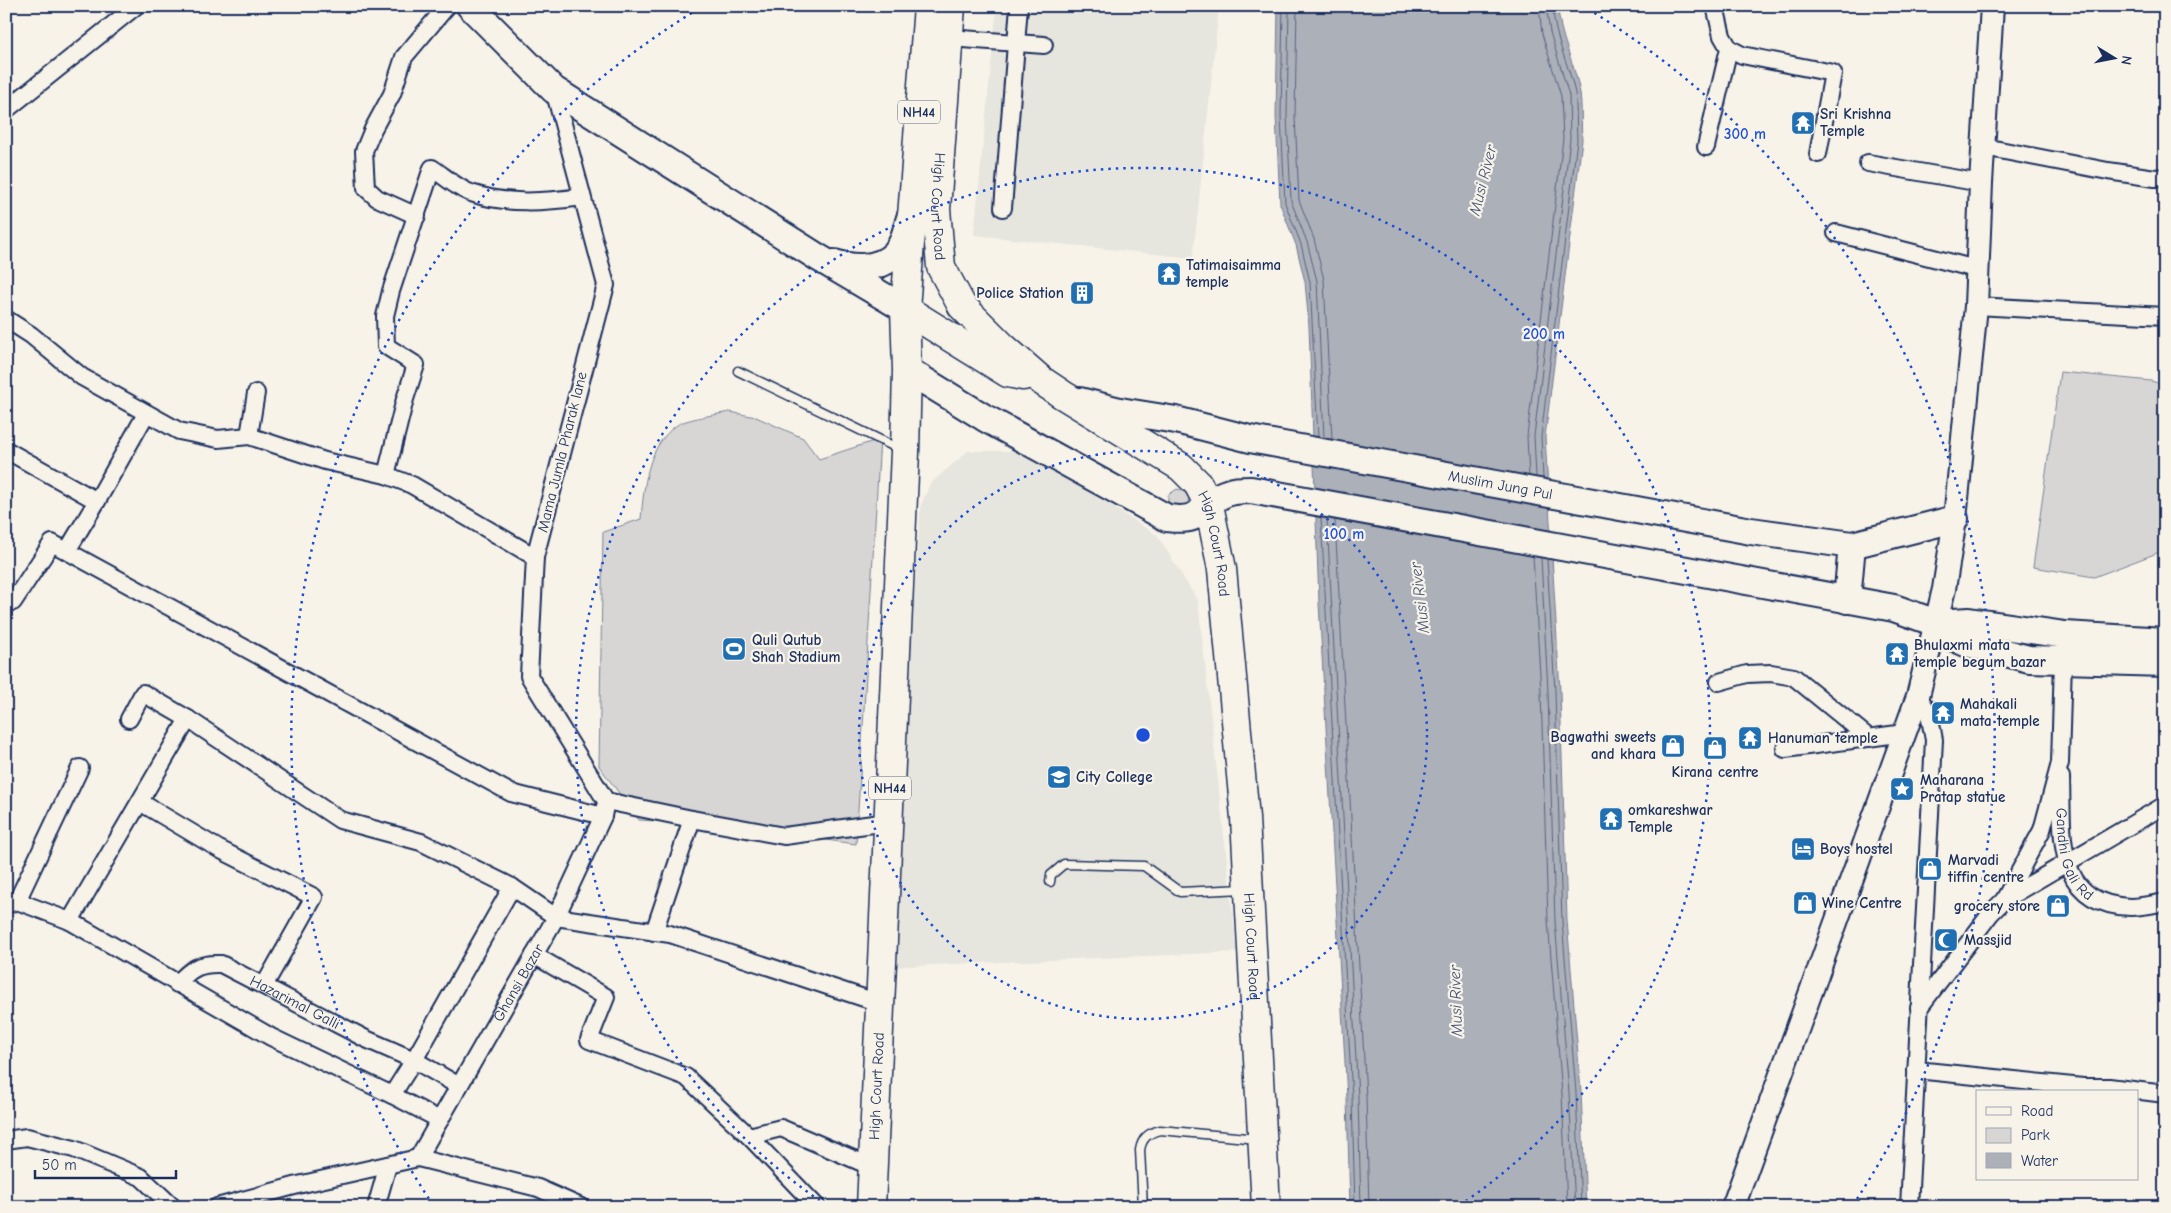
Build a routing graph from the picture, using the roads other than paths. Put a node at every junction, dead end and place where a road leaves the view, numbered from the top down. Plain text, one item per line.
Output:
1 (136, 6) edge
2 (446, 6) edge
3 (470, 6) edge
4 (928, 6) edge
5 (951, 6) edge
6 (1019, 6) edge
7 (1716, 6) edge
8 (1992, 6) edge
9 (949, 38) junction
10 (1016, 43) junction
11 (1044, 45) dead end
12 (1730, 48) junction
13 (554, 90) junction
14 (6, 110) edge
15 (1706, 147) dead end
16 (1984, 147) junction
17 (1818, 154) dead end
18 (1868, 163) dead end
19 (2165, 177) edge
20 (1981, 184) junction
21 (582, 197) junction
22 (1002, 208) dead end
23 (417, 216) junction
24 (910, 218) junction
25 (1836, 233) dead end
26 (819, 258) junction
27 (1976, 269) junction
28 (1976, 306) junction
29 (905, 309) junction
30 (2165, 316) edge
31 (6, 319) edge
32 (907, 370) junction
33 (738, 372) dead end
34 (1053, 388) junction
35 (256, 393) dead end
36 (146, 414) junction
37 (249, 436) junction
38 (6, 450) edge
39 (905, 452) junction
40 (386, 475) junction
41 (98, 501) junction
42 (1209, 505) junction
43 (1955, 519) junction
44 (1852, 545) junction
45 (67, 551) junction
46 (535, 557) junction
47 (6, 598) edge
48 (1847, 600) junction
49 (1936, 622) junction
50 (2165, 641) edge
51 (2062, 660) junction
52 (2165, 663) edge
53 (1719, 682) dead end
54 (1918, 696) junction
55 (129, 719) dead end
56 (188, 719) junction
57 (1905, 733) junction
58 (1869, 738) junction
59 (1785, 749) dead end
60 (2060, 763) junction
61 (80, 768) dead end
62 (140, 802) junction
63 (2165, 806) edge
64 (604, 809) junction
65 (692, 819) junction
66 (888, 822) junction
67 (2067, 862) junction
68 (1050, 882) dead end
69 (512, 887) junction
70 (1248, 889) junction
71 (2004, 900) junction
72 (2165, 902) edge
73 (9, 905) edge
74 (556, 918) junction
75 (70, 921) junction
76 (654, 932) junction
77 (534, 955) junction
78 (177, 984) junction
79 (264, 986) junction
80 (880, 1003) junction
81 (1919, 1008) junction
82 (414, 1060) junction
83 (1916, 1070) junction
84 (459, 1086) junction
85 (2083, 1089) edge
86 (2133, 1090) edge
87 (2138, 1091) edge
88 (392, 1094) junction
89 (2165, 1094) edge
90 (440, 1120) junction
91 (749, 1136) junction
92 (6, 1140) edge
93 (1262, 1140) junction
94 (418, 1158) junction
95 (388, 1165) junction
96 (872, 1167) junction
97 (173, 1207) edge
98 (217, 1207) edge
99 (376, 1207) edge
100 (581, 1207) edge
101 (817, 1207) edge
102 (871, 1207) edge
103 (1143, 1207) edge
104 (1266, 1207) edge
105 (1733, 1207) edge
106 (1909, 1207) edge

1 - 14 street
2 - 23 street
3 - 13 main road
4 - 24 highway, High Court Road / NH44
5 - 9 highway, High Court Road / NH44
6 - 10 street
7 - 12 street
8 - 16 main road
9 - 10 street
9 - 34 highway, High Court Road / NH44
10 - 11 street
10 - 22 street
12 - 15 street
12 - 17 street
13 - 21 street, Mama Jumla Pharak lane
13 - 26 main road
16 - 19 street
16 - 20 main road
18 - 20 street
20 - 27 main road
21 - 23 street
21 - 46 street, Mama Jumla Pharak lane
23 - 40 street
24 - 26 main road
24 - 29 highway, High Court Road / NH44
25 - 27 street
26 - 29 main road
27 - 28 main road
28 - 30 street
28 - 43 main road
29 - 32 highway, High Court Road / NH44
29 - 34 highway
31 - 36 street
32 - 39 highway, High Court Road / NH44
32 - 42 main road
33 - 39 lane
34 - 42 highway, High Court Road / NH44
34 - 44 main road, Muslim Jung Pul
35 - 37 street
36 - 37 street
36 - 41 street
37 - 40 street
38 - 41 street
39 - 66 highway, High Court Road / NH44
40 - 46 street
41 - 45 street
42 - 48 main road
42 - 70 highway, High Court Road / NH44
43 - 44 main road
43 - 49 main road
44 - 48 main road
45 - 47 street
45 - 64 street
46 - 64 street, Mama Jumla Pharak lane
48 - 49 main road
49 - 50 main road
49 - 51 main road
49 - 54 main road
51 - 52 main road
51 - 60 street
53 - 58 street
54 - 57 main road
54 - 81 street
55 - 56 street
56 - 62 street
56 - 69 street
57 - 58 street
57 - 105 main road
58 - 59 street
60 - 67 street, Gandhi Gali Rd
60 - 71 street
61 - 73 street
62 - 75 street
62 - 79 street
63 - 67 street
64 - 65 street
64 - 74 street, Ghansi Bazar
65 - 66 street
65 - 76 street
66 - 80 highway, High Court Road / NH44
67 - 71 street
67 - 72 street, Gandhi Gali Rd
68 - 70 lane
69 - 74 street
69 - 82 street
70 - 93 highway, High Court Road / NH44
71 - 81 street
73 - 75 street
74 - 76 street
74 - 77 street, Ghansi Bazar
75 - 78 street
76 - 80 street
77 - 84 street, Ghansi Bazar
77 - 91 street
78 - 79 street, Hazarimal Galli
78 - 88 street
79 - 82 street, Hazarimal Galli
80 - 96 highway, High Court Road / NH44
81 - 83 street
82 - 84 street, Hazarimal Galli
82 - 88 street
83 - 85 street
83 - 106 street
84 - 90 street, Ghansi Bazar
85 - 86 street
87 - 89 street
88 - 90 street
90 - 94 street, Ghansi Bazar
91 - 96 street
91 - 101 street
92 - 97 street
93 - 103 lane
93 - 104 highway, High Court Road / NH44
94 - 95 street
94 - 100 street
95 - 98 street
95 - 99 street
96 - 102 highway, High Court Road / NH44

